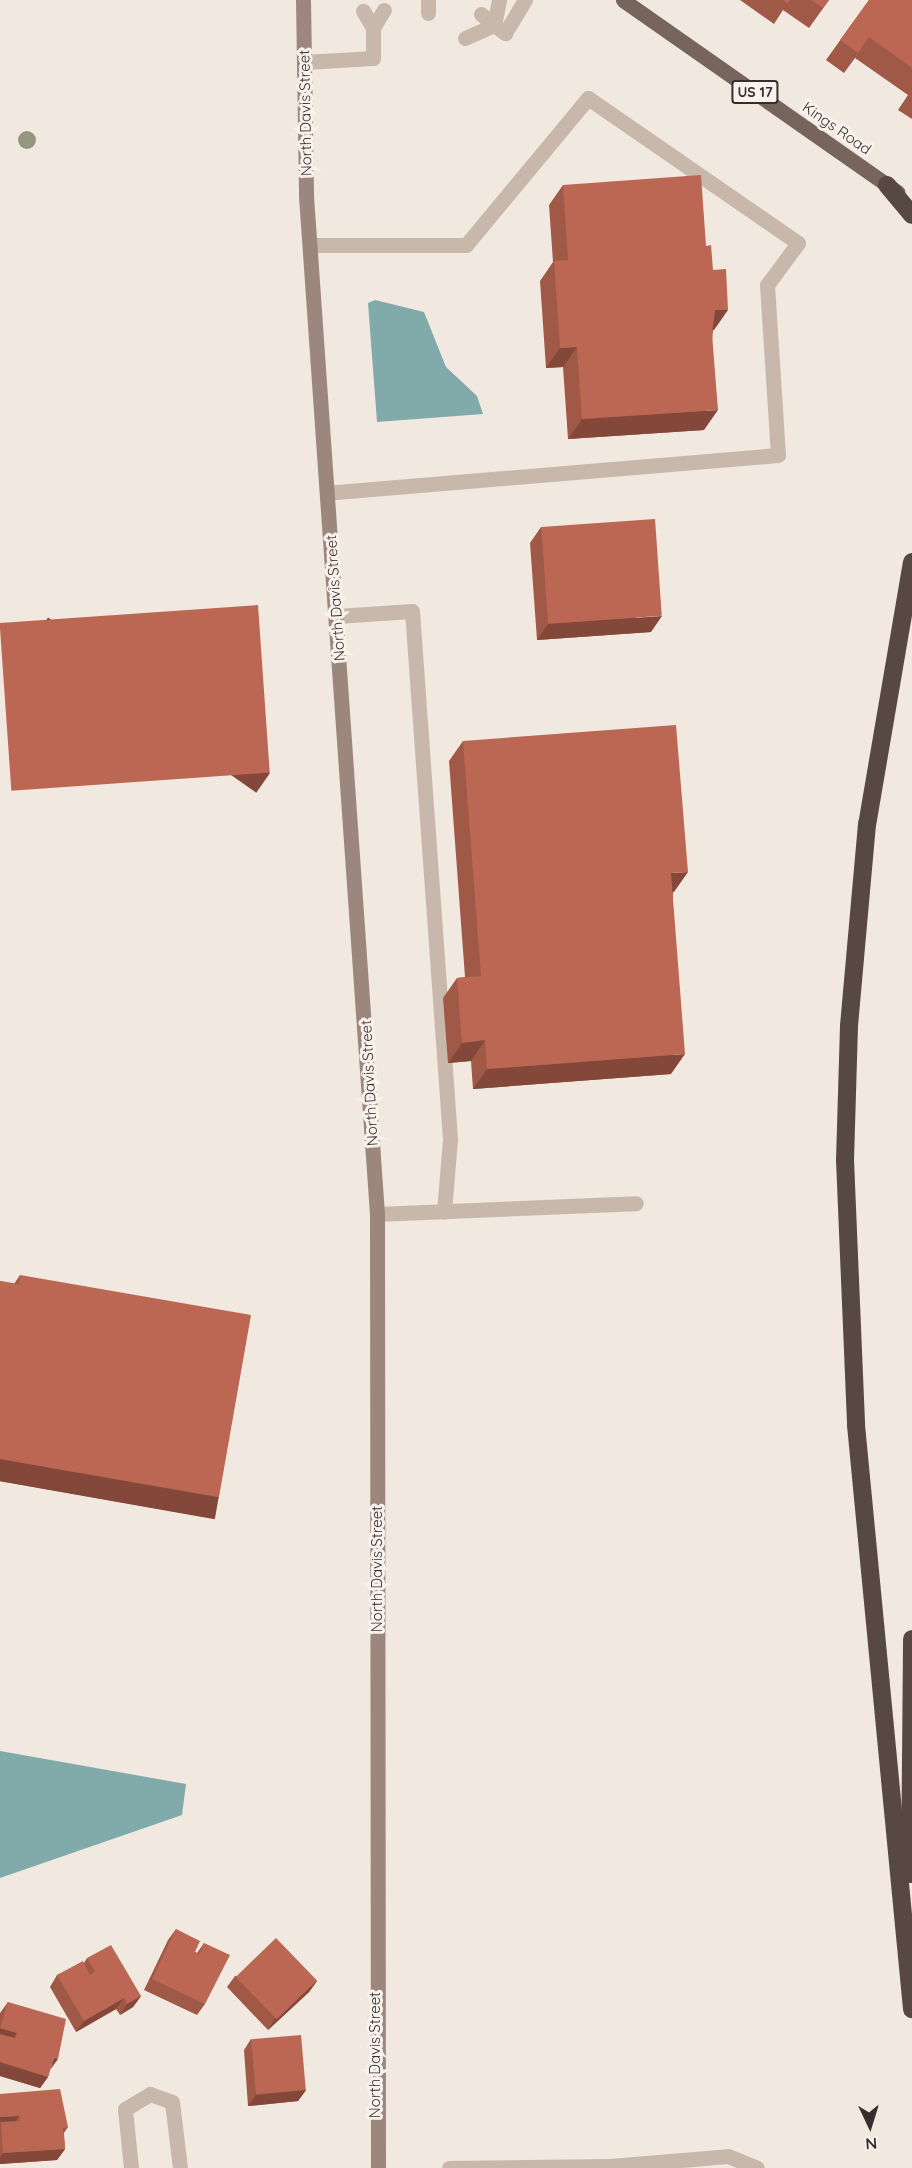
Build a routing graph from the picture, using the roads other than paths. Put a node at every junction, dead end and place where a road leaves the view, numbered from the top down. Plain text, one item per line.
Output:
1 (303, 0) edge
2 (499, 0) edge
3 (525, 0) edge
4 (623, 0) edge
5 (638, 4) edge
6 (384, 10) dead end
7 (363, 11) dead end
8 (481, 14) dead end
9 (494, 25) junction
10 (373, 28) junction
11 (465, 38) dead end
12 (304, 62) junction
13 (887, 185) junction
14 (912, 202) edge
15 (912, 215) edge
16 (311, 245) junction
17 (327, 493) junction
18 (912, 562) edge
19 (337, 616) junction
20 (636, 1203) dead end
21 (444, 1212) junction
22 (376, 1214) junction
23 (912, 1639) edge
24 (912, 2008) edge
25 (755, 2167) edge
26 (131, 2168) edge
27 (180, 2168) edge
28 (378, 2168) edge
29 (449, 2168) edge

1 - 12 street, North Davis Street
2 - 9 street
3 - 9 street
4 - 5 main road, Kings Road / US 17
5 - 13 main road, Kings Road / US 17
6 - 10 street
7 - 10 street
8 - 9 street
9 - 11 street
10 - 12 street
12 - 16 street, North Davis Street
13 - 14 main road, Kings Road / US 17
13 - 15 highway
16 - 17 street, North Davis Street
16 - 17 street
17 - 19 street, North Davis Street
18 - 24 highway
19 - 21 street
19 - 22 street, North Davis Street
20 - 21 street
21 - 22 street
22 - 28 street, North Davis Street
23 - 24 highway
25 - 29 street
26 - 27 street

